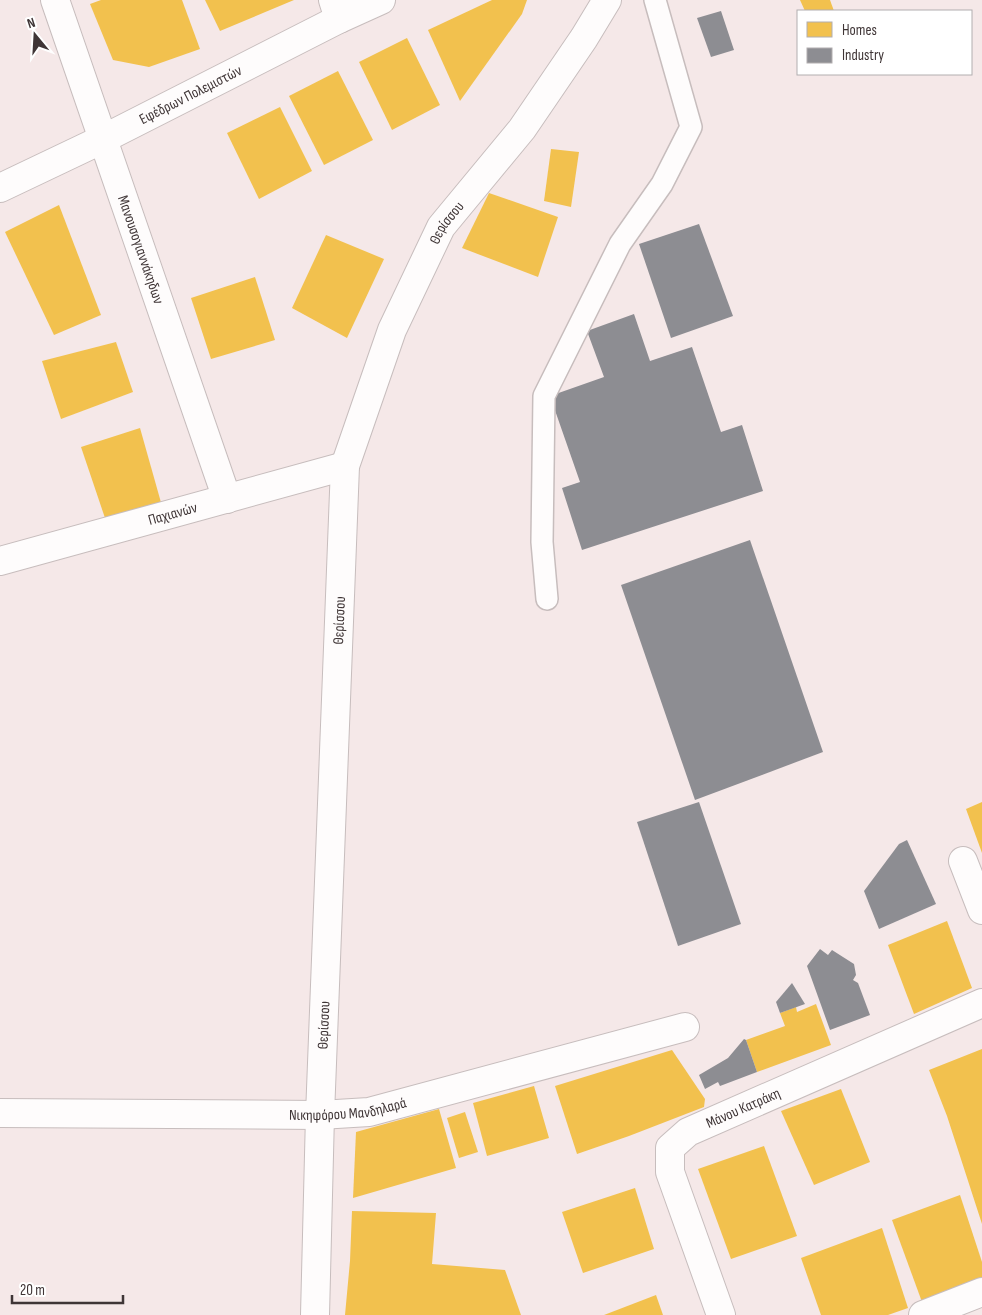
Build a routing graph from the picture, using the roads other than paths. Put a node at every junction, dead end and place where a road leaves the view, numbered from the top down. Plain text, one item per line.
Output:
1 (55, 0) edge
2 (380, 0) edge
3 (607, 0) edge
4 (655, 0) edge
5 (336, 10) edge
6 (103, 139) junction
7 (0, 188) edge
8 (345, 466) junction
9 (227, 499) junction
10 (0, 561) edge
11 (547, 599) dead end
12 (963, 861) dead end
13 (982, 910) edge
14 (982, 1003) edge
15 (685, 1027) dead end
16 (0, 1113) edge
17 (320, 1115) junction
18 (982, 1292) edge
19 (315, 1315) edge
20 (721, 1315) edge
21 (923, 1315) edge

1 - 6 street, Μανουσογιαννάκηδων
2 - 5 street, Εφέδρων Πολεμιστών
3 - 8 street, Θερίσσου
4 - 11 lane
5 - 6 street, Εφέδρων Πολεμιστών
6 - 7 street, Εφέδρων Πολεμιστών
6 - 9 street, Μανουσογιαννάκηδων
8 - 9 street, Παχιανών
8 - 17 street, Θερίσσου
9 - 10 street, Παχιανών
12 - 13 street
14 - 20 street, Μάνου Κατράκη
15 - 17 street, Νικηφόρου Μανδηλαρά
16 - 17 street, Νικηφόρου Μανδηλαρά
17 - 19 street, Θερίσσου
18 - 21 street

